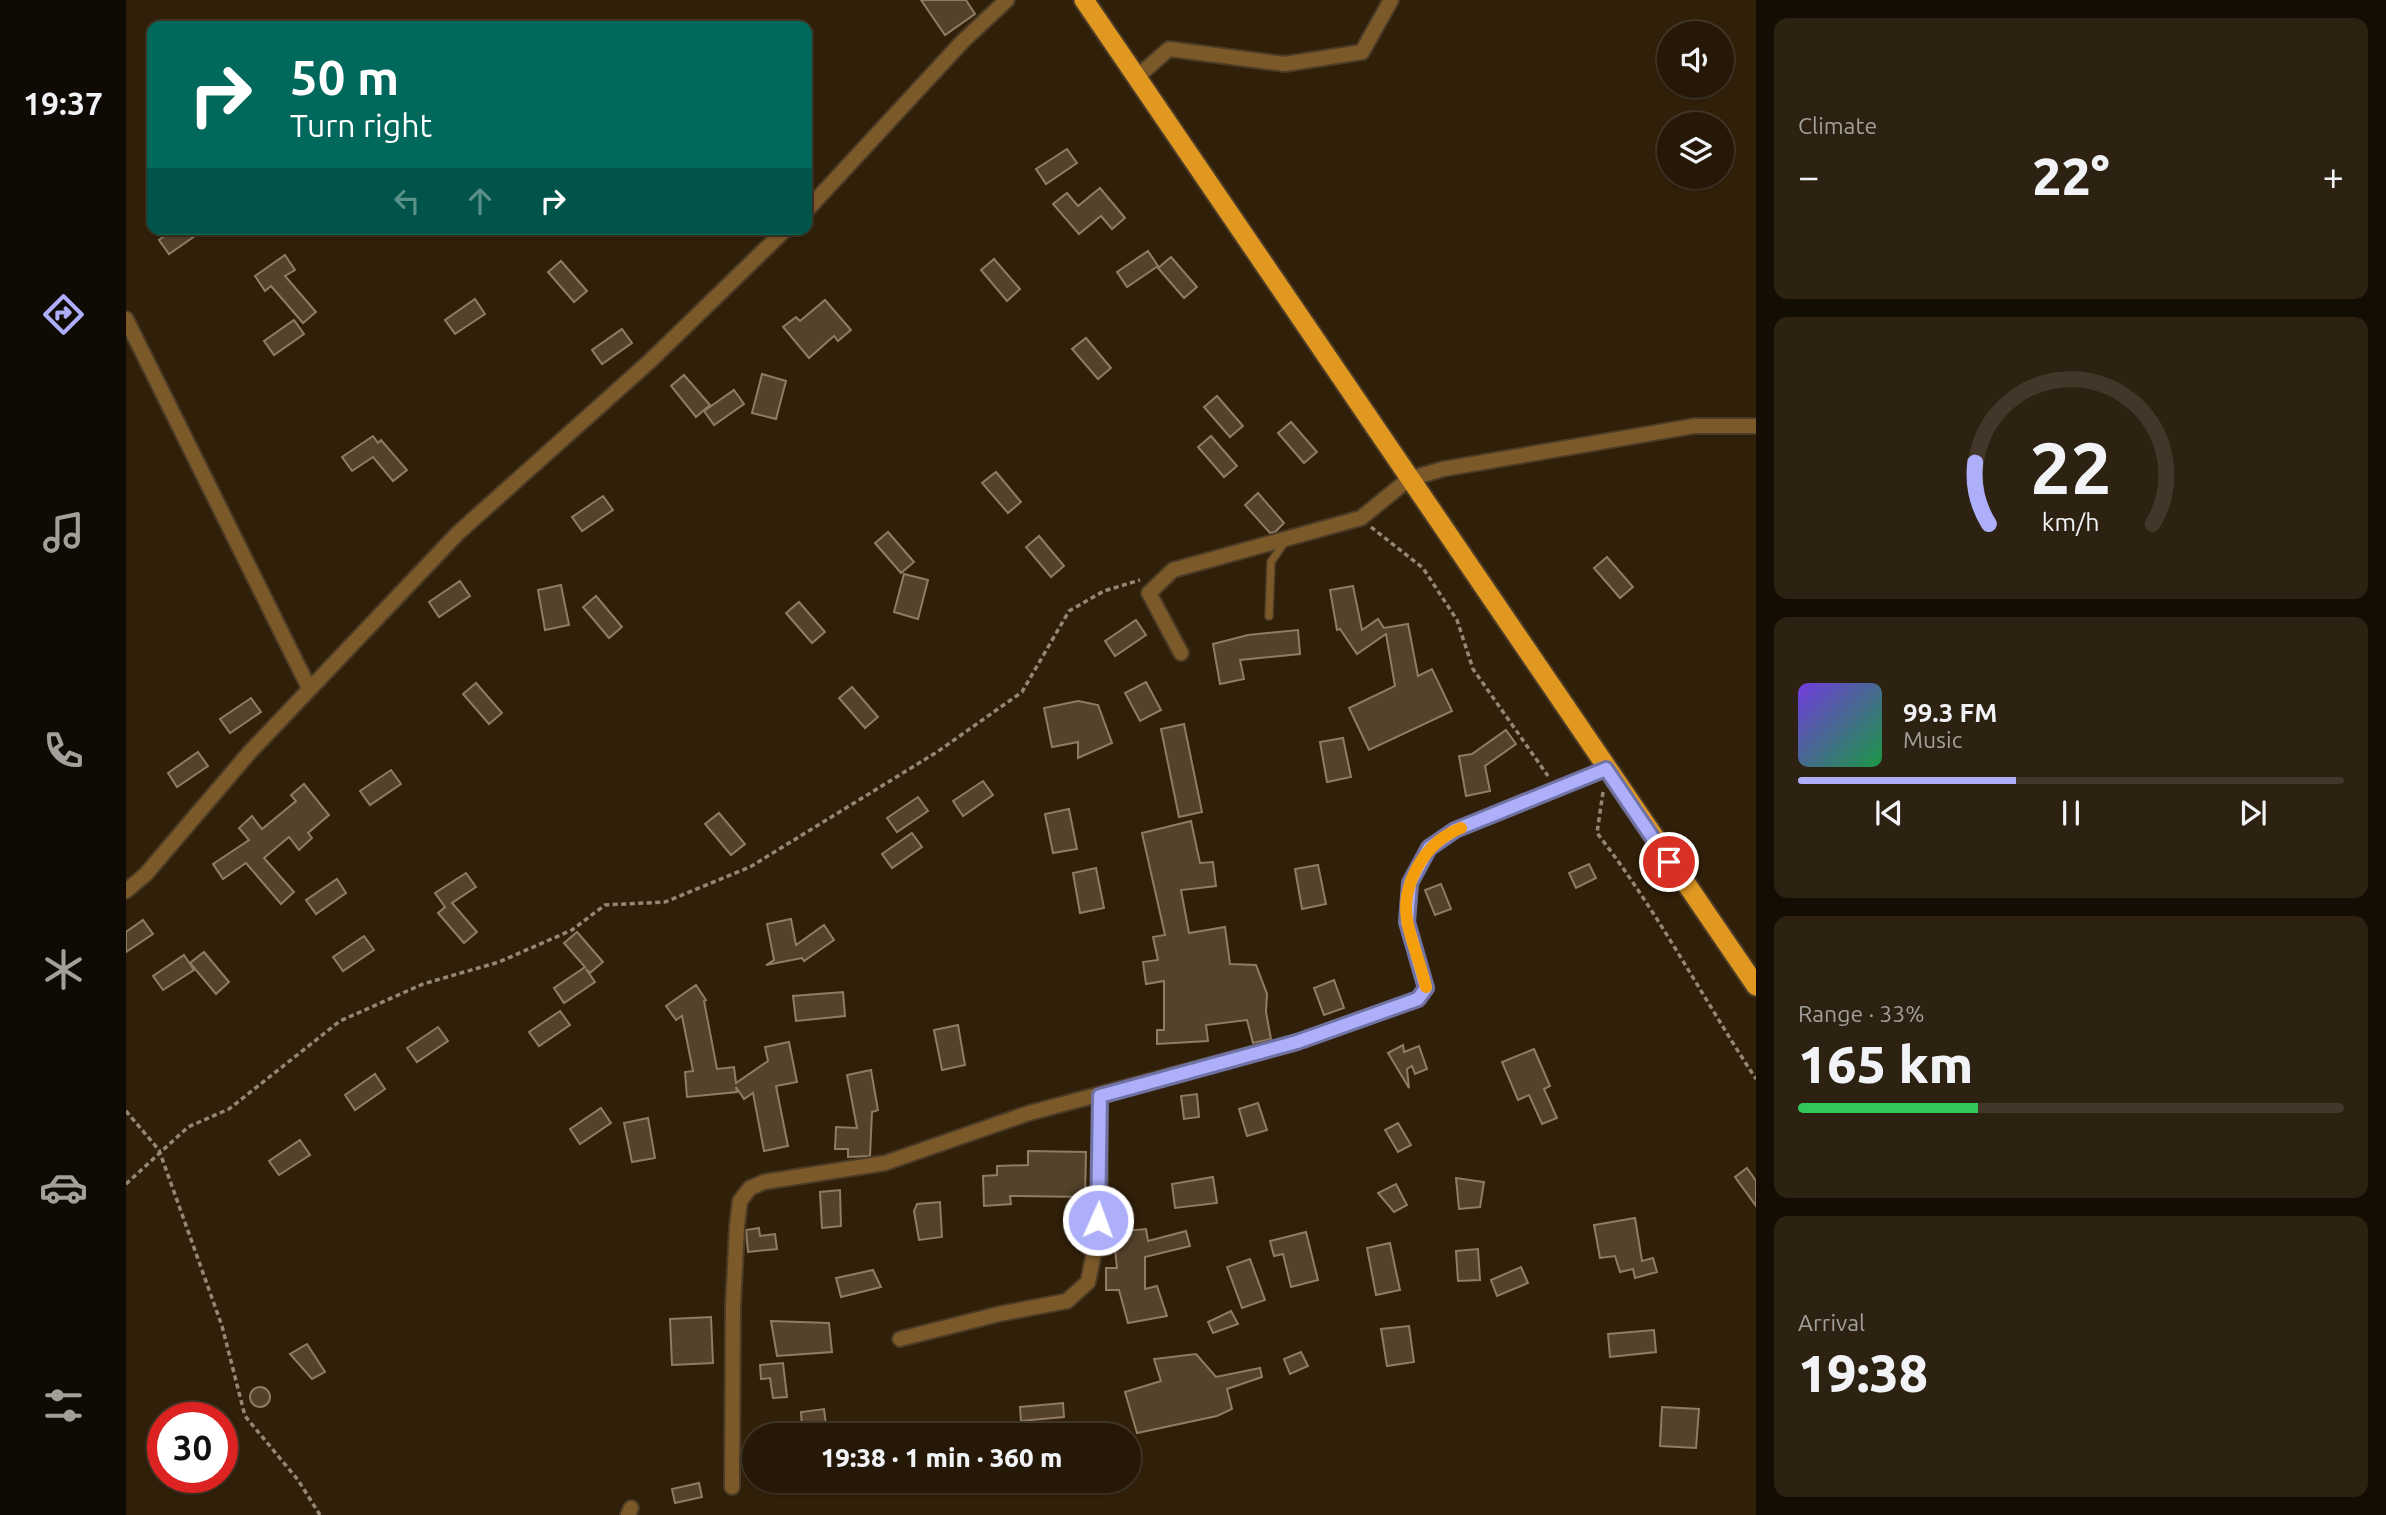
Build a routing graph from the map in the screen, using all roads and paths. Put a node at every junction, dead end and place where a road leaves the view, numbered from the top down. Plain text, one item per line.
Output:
1 (1007, 0) edge
2 (1084, 0) edge
3 (1391, 0) edge
4 (1137, 77) junction
5 (812, 205) edge
6 (780, 235) edge
7 (126, 319) edge
8 (1756, 426) edge
9 (1409, 479) junction
10 (1361, 518) junction
11 (1286, 540) junction
12 (1173, 570) junction
13 (1269, 616) dead end
14 (1181, 653) dead end
15 (309, 688) junction
16 (1606, 769) junction
17 (1557, 790) junction
18 (126, 891) edge
19 (1756, 986) edge
20 (1756, 1079) edge
21 (1100, 1096) junction
22 (126, 1111) edge
23 (159, 1150) junction
24 (126, 1184) edge
25 (900, 1339) dead end
26 (732, 1487) dead end
27 (320, 1515) edge

1 - 5 street
2 - 4 highway
3 - 4 street
4 - 9 highway
6 - 15 street
7 - 15 street
8 - 9 street
9 - 10 street
9 - 16 highway
10 - 11 street
10 - 17 path
11 - 12 street
11 - 13 lane
12 - 14 street
12 - 23 path
15 - 18 street
16 - 17 street
16 - 19 highway
16 - 20 path
17 - 21 street
21 - 25 street
21 - 26 street
22 - 23 path
23 - 24 path
23 - 27 path

